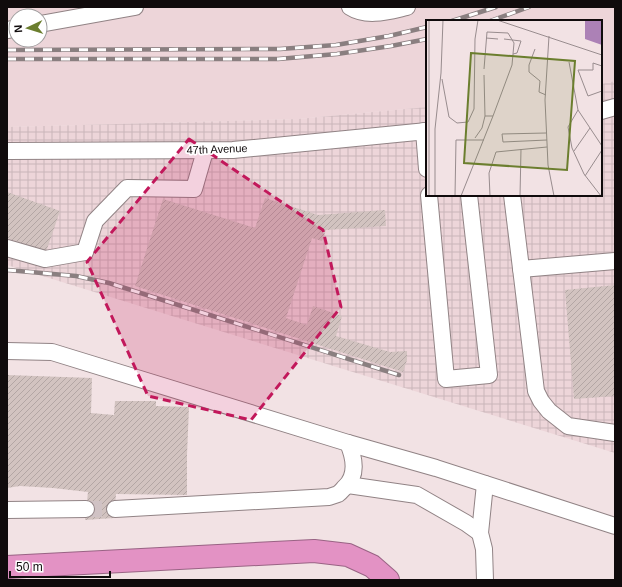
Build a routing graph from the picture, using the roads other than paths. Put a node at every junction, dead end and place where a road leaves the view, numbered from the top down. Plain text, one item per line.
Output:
1 (135, 7) edge
2 (350, 7) edge
3 (407, 7) edge
4 (48, 23) edge
5 (615, 107) edge
6 (602, 111) edge
7 (425, 131) edge
8 (426, 150) edge
9 (7, 151) edge
10 (205, 151) junction
11 (429, 196) edge
12 (469, 196) edge
13 (512, 196) edge
14 (7, 248) edge
15 (615, 261) edge
16 (521, 269) junction
17 (7, 351) edge
18 (615, 433) edge
19 (348, 443) junction
20 (485, 484) junction
21 (348, 485) junction
22 (86, 509) tunnel mouth
23 (115, 509) tunnel mouth
24 (7, 510) edge
25 (615, 526) edge
26 (480, 533) junction
27 (7, 567) edge
28 (388, 580) edge
29 (485, 580) edge

1 - 4 street
2 - 3 street
5 - 6 street
7 - 8 street
7 - 10 street, 47th Avenue
9 - 10 street, 47th Avenue
10 - 14 street
11 - 12 street
13 - 16 street
15 - 16 street
16 - 18 street
17 - 19 street
19 - 20 street
19 - 21 street
20 - 25 street
20 - 26 street
21 - 23 street
21 - 26 street
22 - 24 street
26 - 29 street
27 - 28 highway

